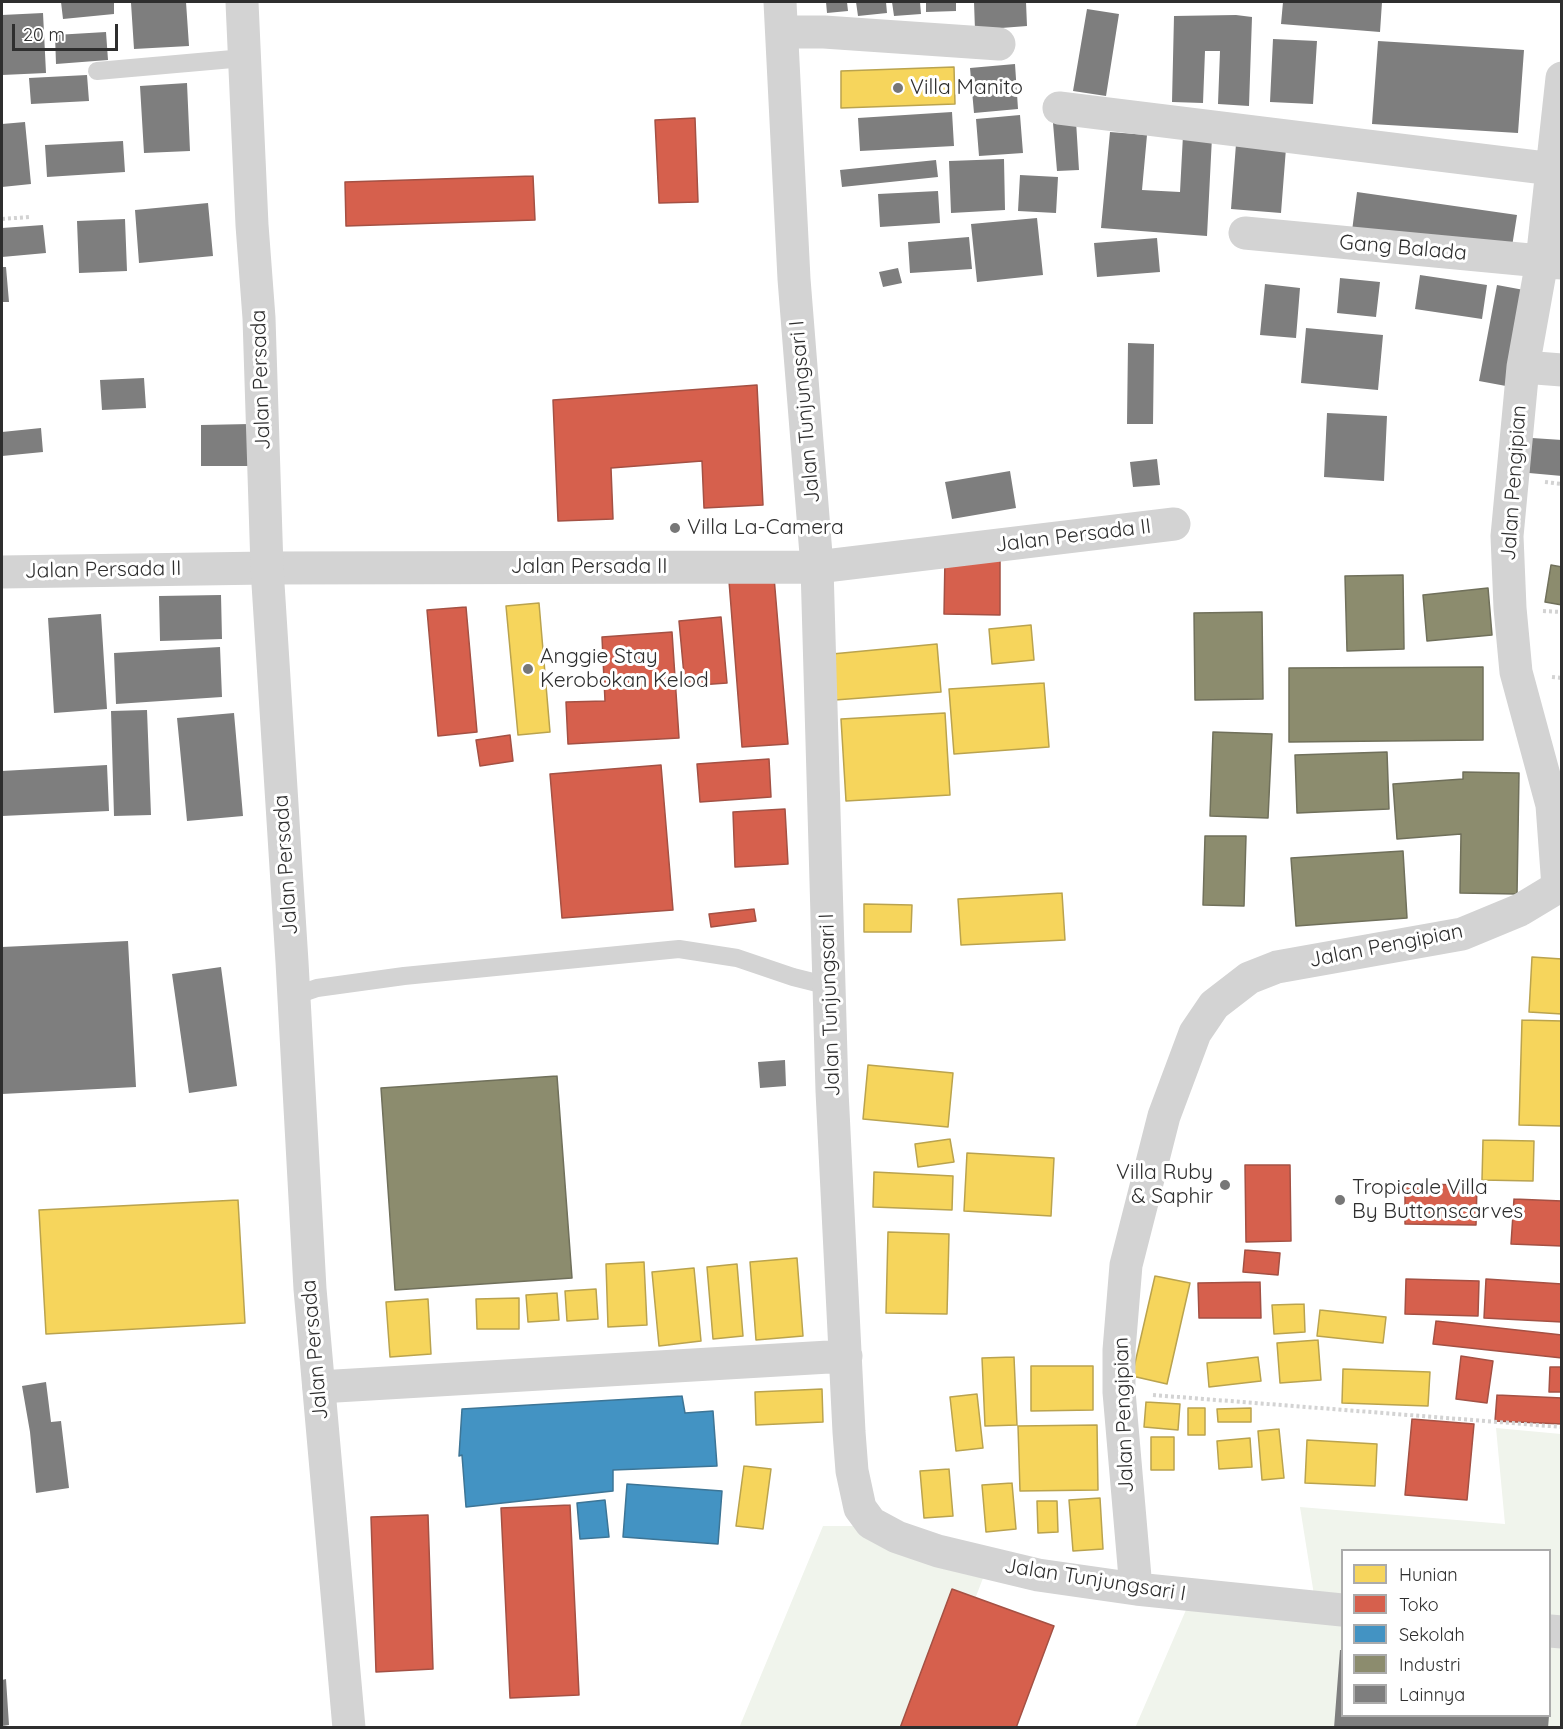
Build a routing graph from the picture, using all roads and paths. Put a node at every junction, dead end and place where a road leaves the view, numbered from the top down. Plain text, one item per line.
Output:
1 (242, 2) edge
2 (781, 17) edge
3 (999, 44) dead end
4 (244, 58) junction
5 (97, 71) dead end
6 (1562, 78) edge
7 (1059, 108) dead end
8 (1553, 169) junction
9 (29, 217) dead end
10 (2, 219) edge
11 (1245, 233) dead end
12 (1552, 262) edge
13 (1523, 367) junction
14 (1562, 370) edge
15 (1174, 524) dead end
16 (817, 567) junction
17 (267, 568) junction
18 (2, 572) edge
19 (1560, 888) edge
20 (829, 986) junction
21 (294, 996) junction
22 (846, 1356) junction
23 (319, 1387) junction
24 (1119, 1392) junction
25 (1562, 1427) edge
26 (1136, 1589) junction
27 (1341, 1610) edge
28 (349, 1728) edge

1 - 4 street, Jalan Persada
2 - 3 street
2 - 16 street, Jalan Tunjungsari I
4 - 5 lane
4 - 17 street, Jalan Persada
6 - 8 street, Jalan Pengipian
7 - 8 street
8 - 12 street, Jalan Pengipian
9 - 10 path
11 - 12 street, Gang Balada
12 - 13 street, Jalan Pengipian
13 - 14 street
13 - 19 street, Jalan Pengipian
15 - 16 street, Jalan Persada II
16 - 17 street, Jalan Persada II
16 - 20 street, Jalan Tunjungsari I
17 - 18 street, Jalan Persada II
17 - 21 street, Jalan Persada
19 - 24 street, Jalan Pengipian
20 - 21 lane
20 - 22 street, Jalan Tunjungsari I
21 - 23 street, Jalan Persada
22 - 23 street
22 - 26 street, Jalan Tunjungsari I
23 - 28 street, Jalan Persada
24 - 25 path
24 - 26 street, Jalan Pengipian
26 - 27 street, Jalan Tunjungsari I

